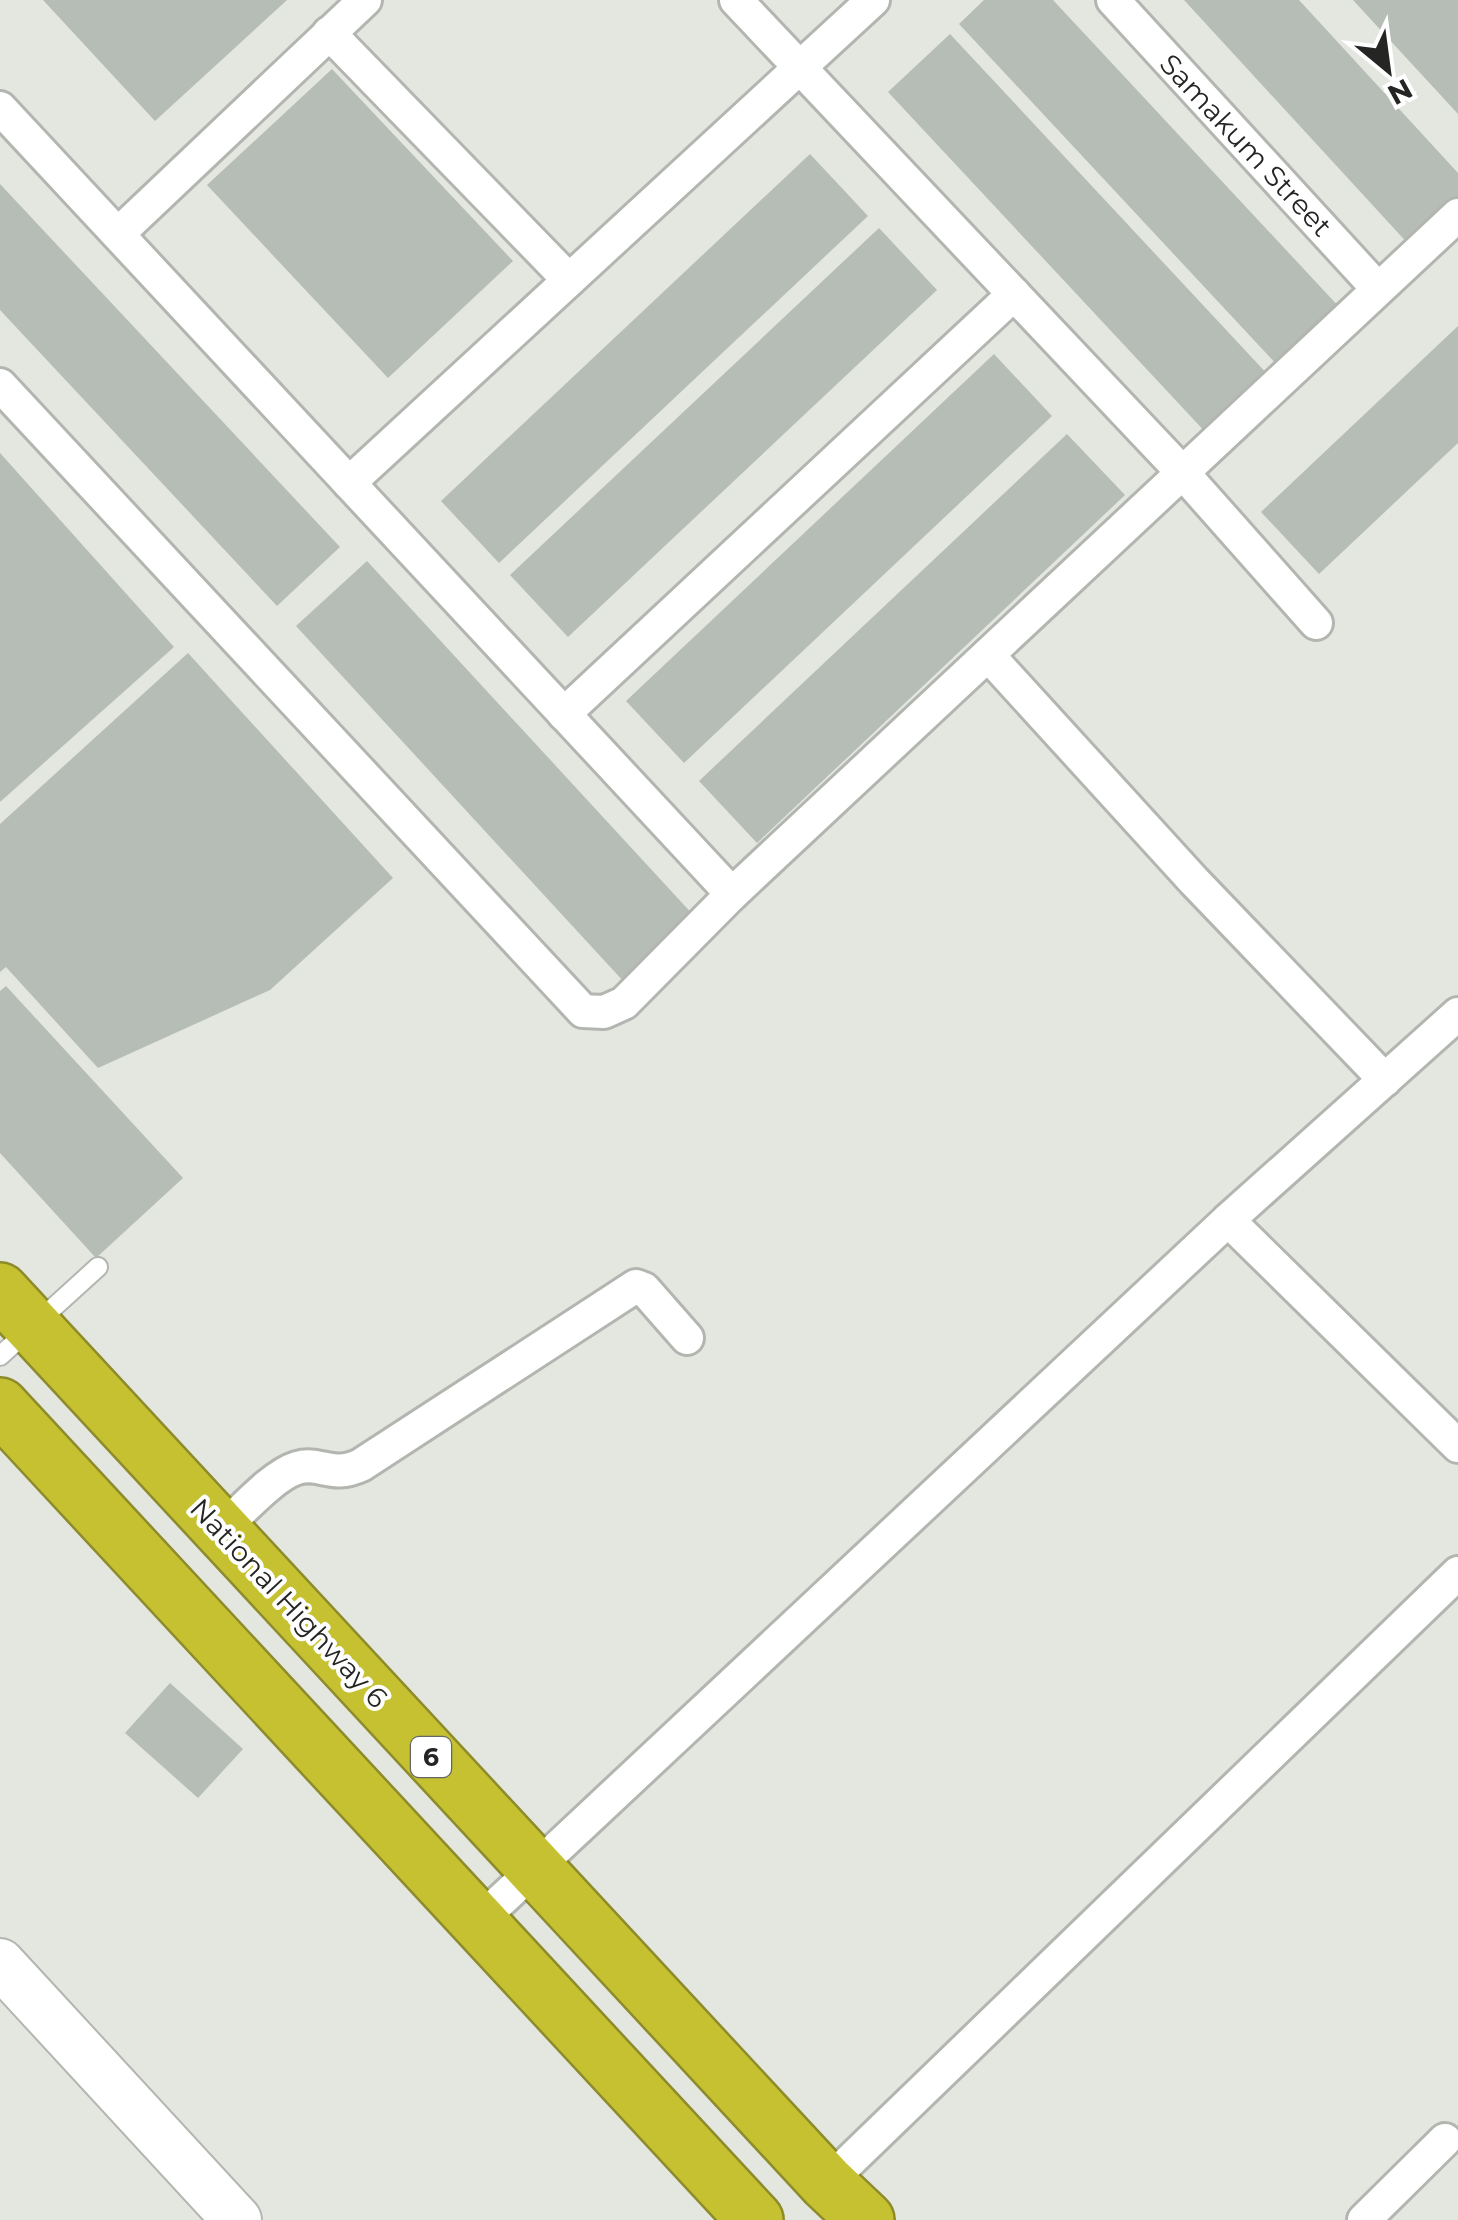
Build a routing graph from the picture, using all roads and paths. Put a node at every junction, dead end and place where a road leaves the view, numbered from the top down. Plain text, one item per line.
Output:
1 (365, 0) edge
2 (736, 0) edge
3 (873, 0) edge
4 (1112, 0) edge
5 (329, 33) junction
6 (800, 68) junction
7 (0, 108) edge
8 (1458, 215) edge
9 (118, 234) junction
10 (569, 280) junction
11 (1378, 289) junction
12 (1014, 294) junction
13 (0, 385) edge
14 (1183, 473) junction
15 (348, 482) junction
16 (1316, 622) dead end
17 (988, 655) junction
18 (564, 714) junction
19 (732, 894) junction
20 (1458, 1014) edge
21 (1384, 1080) junction
22 (1228, 1220) junction
23 (98, 1267) dead end
24 (11, 1324) edge
25 (686, 1338) dead end
26 (0, 1406) edge
27 (1458, 1446) edge
28 (222, 1530) junction
29 (1458, 1573) edge
30 (536, 1870) junction
31 (478, 1922) junction
32 (0, 1963) edge
33 (1445, 2140) dead end
34 (827, 2183) junction
35 (237, 2220) edge
36 (755, 2220) edge
37 (866, 2220) edge
38 (1364, 2220) edge

1 - 5 street
2 - 6 street
3 - 6 street
4 - 11 street, Samakum Street
5 - 9 street
5 - 10 street
6 - 10 street
6 - 12 street
7 - 9 street
8 - 11 street
9 - 15 street
10 - 15 street
11 - 14 street
12 - 14 street
12 - 18 street
13 - 19 street
14 - 16 street
14 - 17 street
15 - 18 street
17 - 19 street
17 - 21 street
18 - 19 street
20 - 21 street
21 - 22 street
22 - 27 street
22 - 30 street
23 - 24 lane
24 - 28 highway, National Highway 6 / 6
25 - 28 street
26 - 31 highway
28 - 30 highway, National Highway 6 / 6
29 - 34 street
30 - 31 street
30 - 34 highway, National Highway 6 / 6
31 - 36 highway
32 - 35 street
33 - 38 street
34 - 37 highway, National Highway 6 / 6

